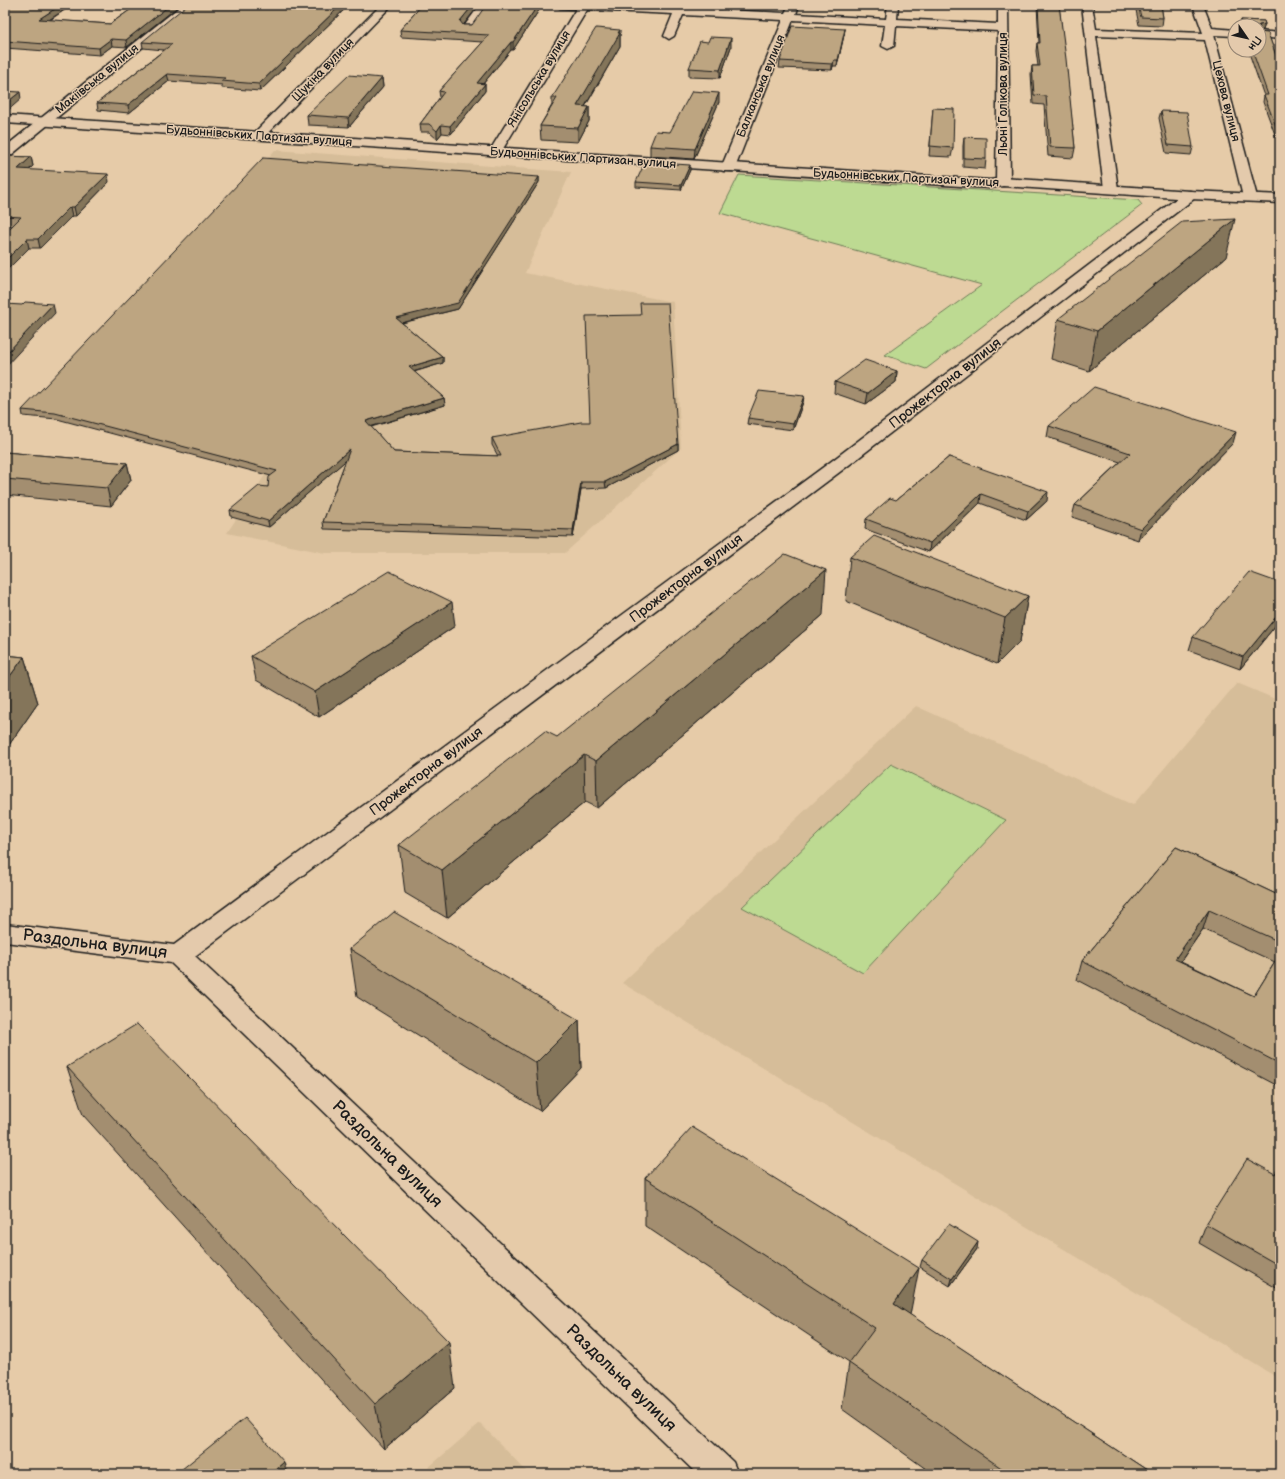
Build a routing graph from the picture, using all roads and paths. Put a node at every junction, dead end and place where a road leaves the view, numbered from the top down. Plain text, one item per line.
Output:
1 (189, 5) edge
2 (387, 5) edge
3 (485, 5) edge
4 (560, 5) edge
5 (893, 5) edge
6 (1003, 5) edge
7 (1087, 5) edge
8 (1198, 5) edge
9 (584, 6) edge
10 (681, 8) edge
11 (792, 11) edge
12 (890, 22) junction
13 (1003, 28) junction
14 (467, 29) edge
15 (1090, 32) junction
16 (1227, 33) edge
17 (1209, 34) junction
18 (1267, 35) edge
19 (669, 36) dead end
20 (1280, 36) edge
21 (888, 46) dead end
22 (5, 120) edge
23 (44, 122) junction
24 (259, 135) junction
25 (494, 152) junction
26 (5, 153) edge
27 (728, 168) junction
28 (1003, 182) junction
29 (1111, 189) junction
30 (1190, 194) junction
31 (1250, 197) junction
32 (1280, 199) edge
33 (5, 933) edge
34 (178, 955) junction
35 (721, 1474) edge

1 - 23 street, Макіївська вулиця
2 - 24 street, Щукіна вулиця
3 - 14 street
4 - 9 street
5 - 12 street
6 - 13 street, Льоні Голікова вулиця
7 - 15 street
8 - 17 street, Цехова вулиця
9 - 10 street
9 - 25 street, Янісольська вулиця
10 - 11 street
10 - 19 street
11 - 12 street
11 - 27 street, Балканська вулиця
12 - 13 street
12 - 21 street
13 - 28 street, Льоні Голікова вулиця
15 - 17 street
15 - 29 street
16 - 17 street
17 - 31 street, Цехова вулиця
18 - 20 street
22 - 23 street, Будьоннівських Партизан вулиця
23 - 24 street, Будьоннівських Партизан вулиця
23 - 26 street, Макіївська вулиця
24 - 25 street, Будьоннівських Партизан вулиця
25 - 27 street, Будьоннівських Партизан вулиця
27 - 28 street, Будьоннівських Партизан вулиця
28 - 29 street, Будьоннівських Партизан вулиця
29 - 30 street, Будьоннівських Партизан вулиця
30 - 31 street, Будьоннівських Партизан вулиця
30 - 34 street, Прожекторна вулиця
31 - 32 street, Будьоннівських Партизан вулиця
33 - 34 street, Раздольна вулиця
34 - 35 street, Раздольна вулиця

